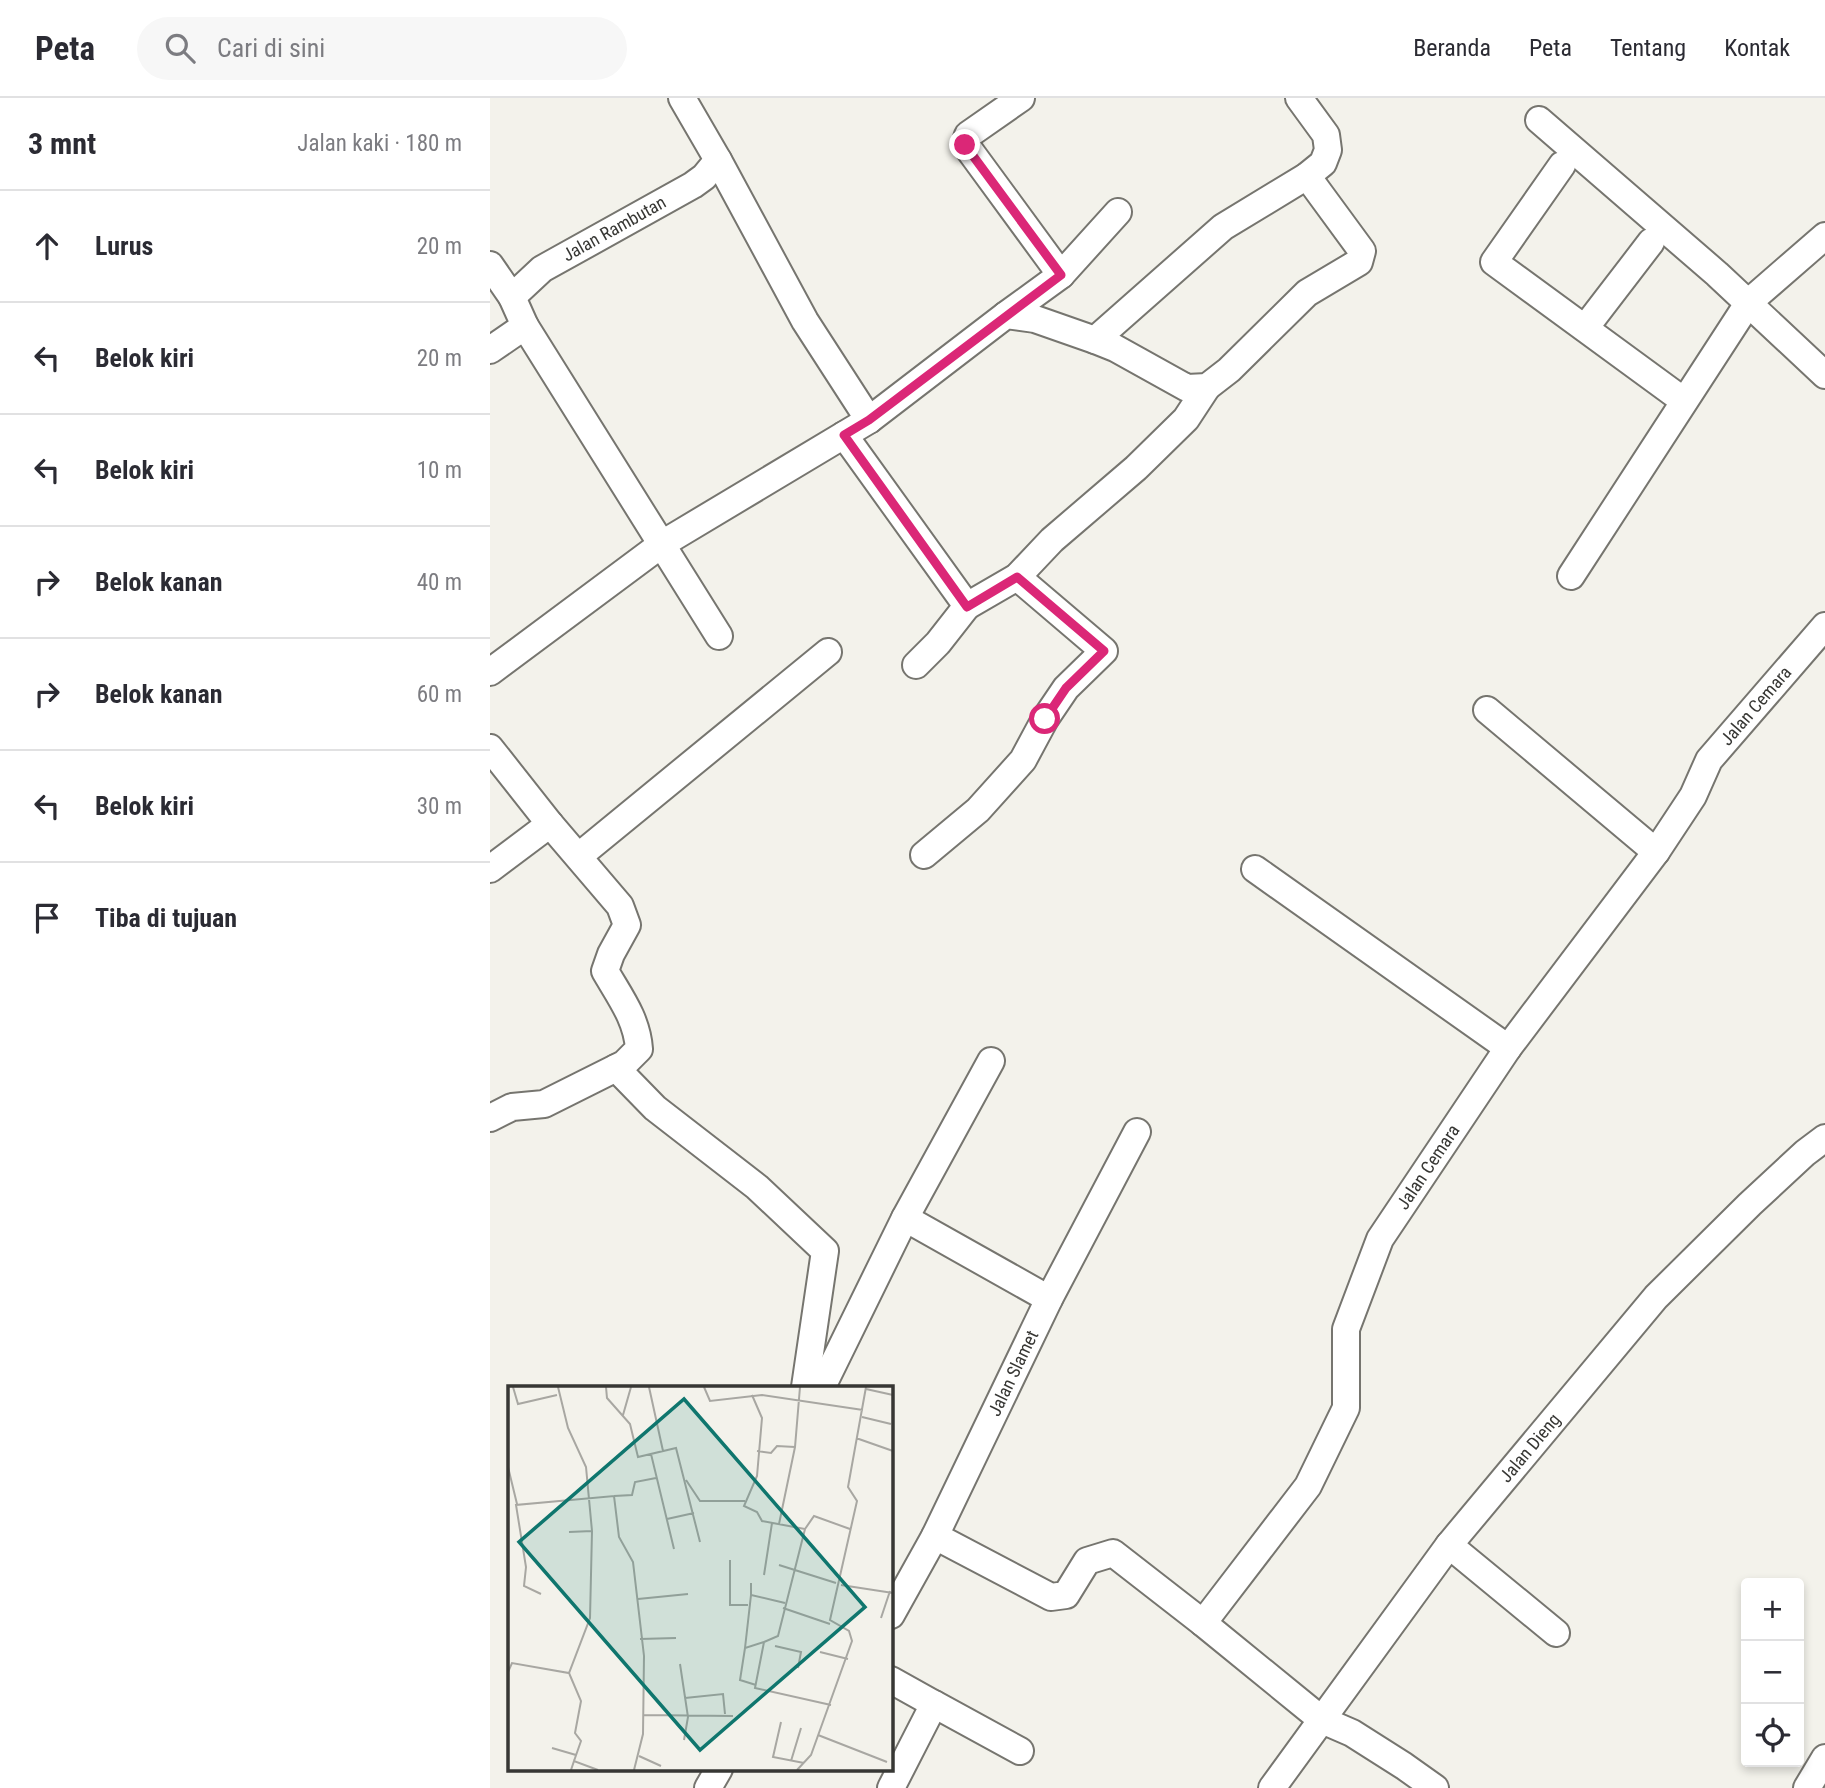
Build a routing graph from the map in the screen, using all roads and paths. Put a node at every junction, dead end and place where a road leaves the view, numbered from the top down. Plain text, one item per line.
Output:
1 (682, 98) edge
2 (1021, 98) edge
3 (1298, 98) edge
4 (1539, 120) dead end
5 (718, 160) junction
6 (1562, 165) dead end
7 (1307, 176) junction
8 (1118, 212) dead end
9 (1825, 236) edge
10 (1651, 242) dead end
11 (490, 265) edge
12 (1061, 275) junction
13 (512, 297) junction
14 (1749, 302) junction
15 (1006, 315) junction
16 (525, 326) junction
17 (1585, 328) junction
18 (1095, 340) junction
19 (490, 350) edge
20 (1825, 375) edge
21 (1207, 387) junction
22 (1684, 401) junction
23 (869, 420) junction
24 (844, 435) junction
25 (662, 544) junction
26 (1571, 576) dead end
27 (1017, 577) junction
28 (967, 607) junction
29 (1825, 626) edge
30 (719, 636) dead end
31 (828, 652) dead end
32 (916, 665) dead end
33 (490, 672) edge
34 (1487, 710) dead end
35 (490, 748) edge
36 (551, 824) junction
37 (1656, 852) junction
38 (924, 855) dead end
39 (579, 856) junction
40 (490, 869) edge
41 (1255, 869) dead end
42 (1508, 1048) junction
43 (991, 1061) dead end
44 (616, 1068) junction
45 (490, 1118) edge
46 (1137, 1132) dead end
47 (1825, 1138) edge
48 (905, 1218) junction
49 (1049, 1298) junction
50 (805, 1386) edge
51 (822, 1386) edge
52 (934, 1535) junction
53 (1449, 1545) junction
54 (892, 1613) edge
55 (1203, 1623) junction
56 (1556, 1633) dead end
57 (892, 1681) edge
58 (934, 1704) junction
59 (1322, 1720) junction
60 (1020, 1751) dead end
61 (1825, 1758) edge
62 (718, 1770) edge
63 (708, 1788) edge
64 (891, 1788) edge
65 (1272, 1788) edge
66 (1435, 1788) edge
67 (1807, 1788) edge

1 - 5 street
2 - 12 street
3 - 7 street
4 - 14 street
5 - 13 street, Jalan Rambutan
5 - 23 street
6 - 17 street
7 - 18 street
7 - 21 street
8 - 12 street
9 - 14 street
10 - 17 street
11 - 13 street
12 - 15 street
13 - 16 street
14 - 20 street
14 - 22 street
15 - 18 street
15 - 23 street
16 - 19 street
16 - 25 street
17 - 22 street
18 - 21 street
21 - 27 street
22 - 26 street
23 - 24 street
24 - 25 street
24 - 28 street
25 - 30 street
25 - 33 street
27 - 28 street
27 - 38 street
28 - 32 street
29 - 37 street, Jalan Cemara
31 - 39 street
34 - 37 street
35 - 36 street
36 - 39 street
36 - 40 street
37 - 42 street, Jalan Cemara
39 - 44 street
41 - 42 street
42 - 55 street, Jalan Cemara
43 - 48 street
44 - 45 street
44 - 50 street
46 - 49 street, Jalan Slamet
47 - 53 street, Jalan Dieng
48 - 49 street
48 - 51 street
49 - 52 street, Jalan Slamet
52 - 54 street, Jalan Slamet
52 - 55 street
53 - 56 street
53 - 59 street, Jalan Dieng
55 - 59 street
57 - 58 street
58 - 60 street
58 - 64 street
59 - 65 street, Jalan Dieng
59 - 66 street
61 - 67 street
62 - 63 street

